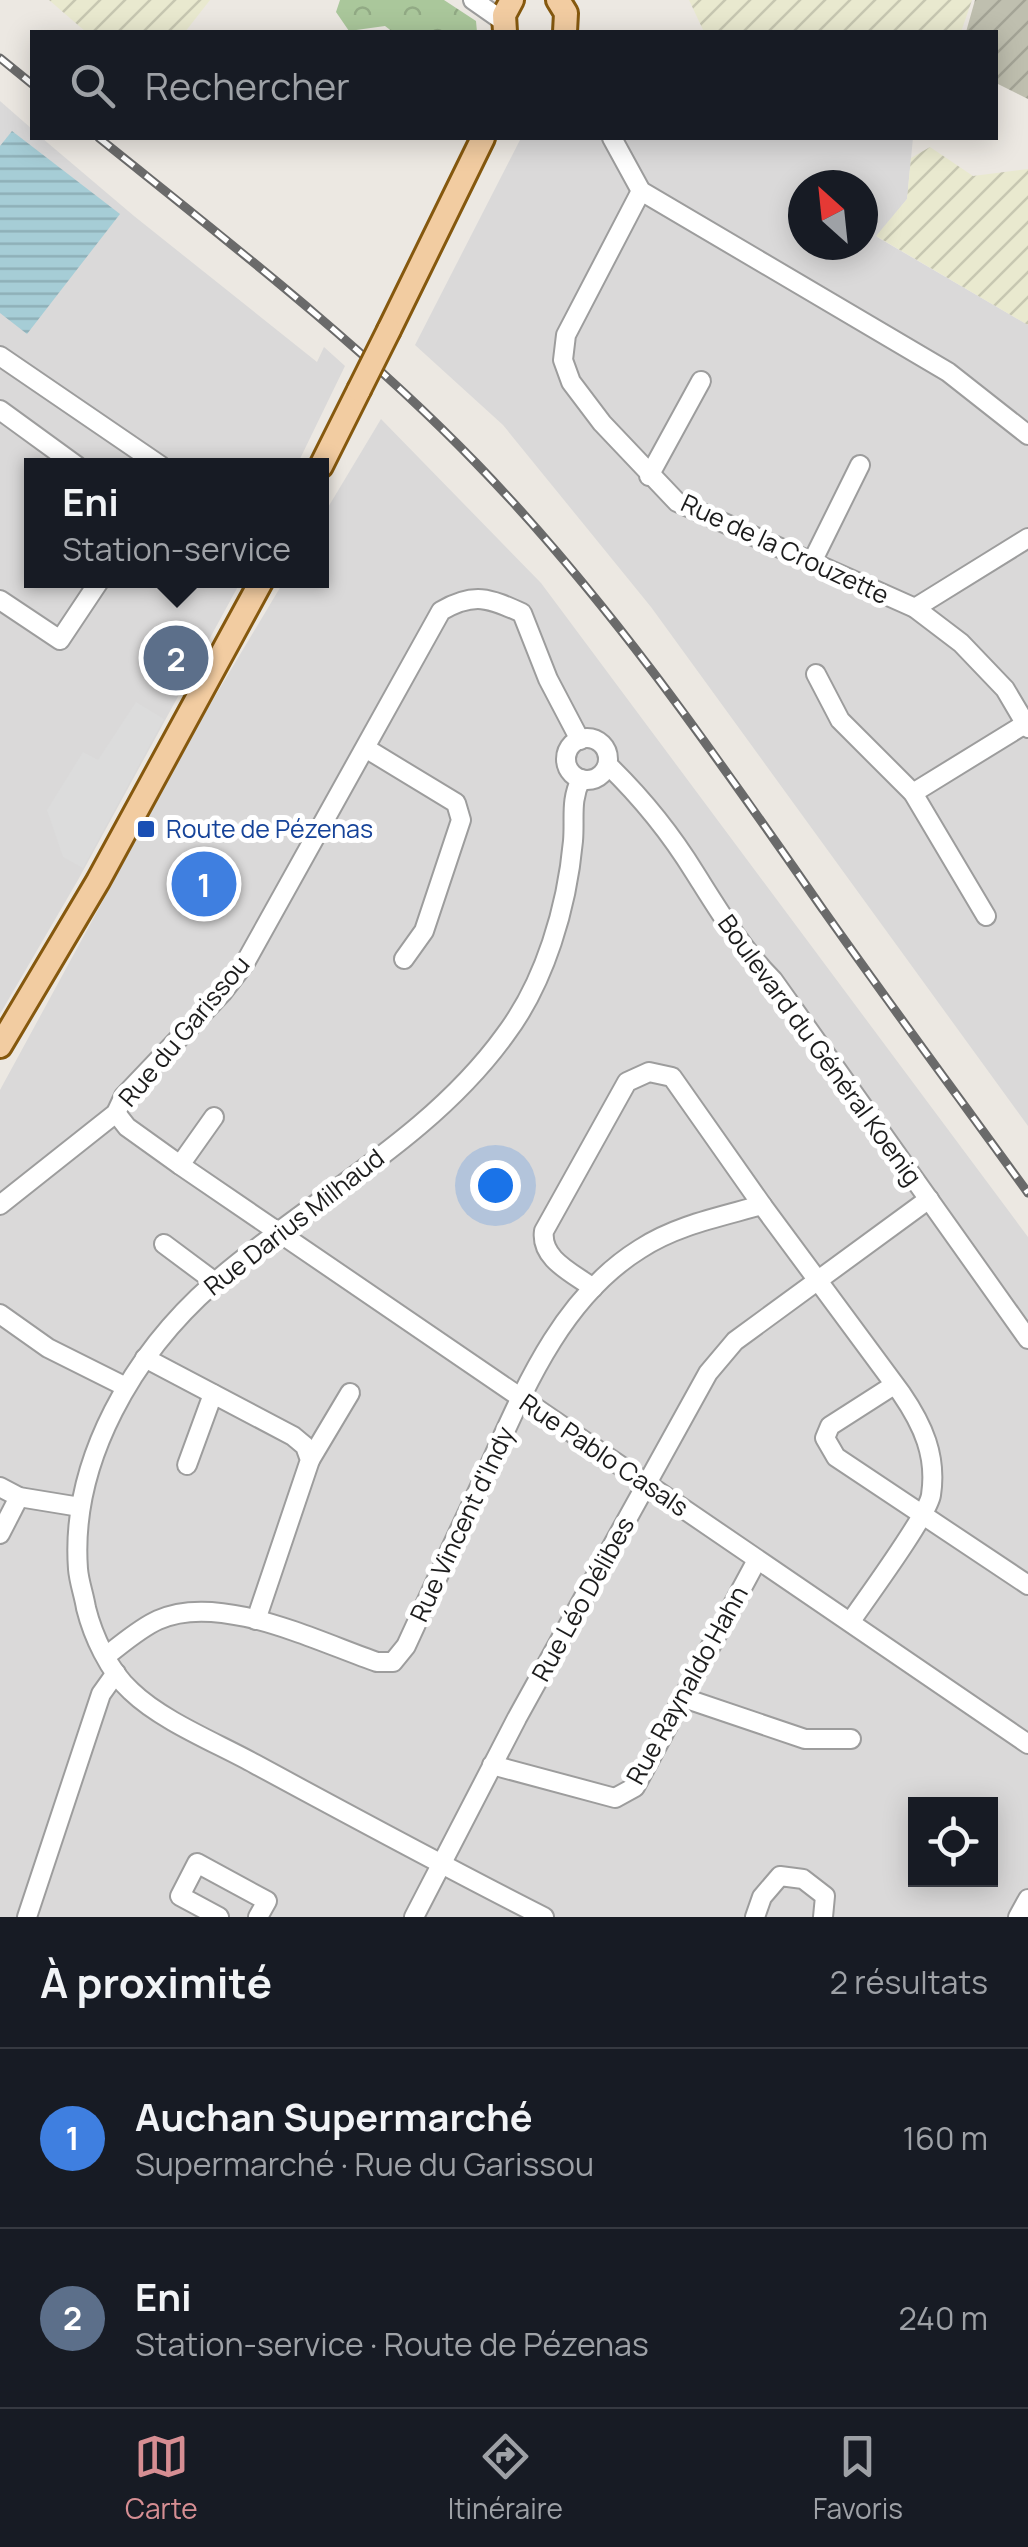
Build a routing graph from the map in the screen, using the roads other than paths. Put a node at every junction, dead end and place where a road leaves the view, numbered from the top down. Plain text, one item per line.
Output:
1 (473, 0) edge
2 (562, 2) edge
3 (507, 18) edge
4 (565, 30) edge
5 (613, 140) edge
6 (480, 141) edge
7 (640, 191) junction
8 (0, 356) edge
9 (700, 381) dead end
10 (0, 410) edge
11 (1028, 435) edge
12 (65, 458) edge
13 (150, 458) edge
14 (324, 458) edge
15 (860, 465) dead end
16 (649, 476) junction
17 (1028, 538) edge
18 (812, 562) junction
19 (95, 588) edge
20 (251, 588) edge
21 (0, 600) edge
22 (915, 608) junction
23 (816, 674) dead end
24 (1027, 726) edge
25 (580, 740) junction
26 (368, 749) junction
27 (608, 766) junction
28 (580, 779) junction
29 (913, 793) junction
30 (986, 916) dead end
31 (404, 959) dead end
32 (0, 1046) edge
33 (116, 1112) junction
34 (214, 1116) dead end
35 (180, 1165) junction
36 (929, 1198) junction
37 (0, 1205) edge
38 (762, 1206) junction
39 (279, 1232) junction
40 (164, 1244) dead end
41 (819, 1281) junction
42 (215, 1282) junction
43 (592, 1288) junction
44 (0, 1314) edge
45 (1028, 1339) edge
46 (145, 1358) junction
47 (894, 1384) junction
48 (126, 1387) junction
49 (350, 1393) dead end
50 (213, 1394) junction
51 (520, 1398) junction
52 (310, 1460) junction
53 (187, 1465) dead end
54 (648, 1484) junction
55 (0, 1487) edge
56 (19, 1497) junction
57 (80, 1507) junction
58 (922, 1514) junction
59 (0, 1534) edge
60 (756, 1560) junction
61 (1028, 1585) edge
62 (256, 1620) junction
63 (851, 1621) junction
64 (106, 1656) junction
65 (116, 1673) junction
66 (684, 1698) junction
67 (850, 1739) dead end
68 (1028, 1744) edge
69 (492, 1766) junction
70 (442, 1865) junction
71 (1028, 1899) edge
72 (27, 1917) edge
73 (218, 1917) edge
74 (258, 1917) edge
75 (414, 1917) edge
76 (544, 1917) edge
77 (755, 1917) edge
78 (823, 1917) edge
79 (1018, 1917) edge

1 - 3 street
2 - 4 main road
5 - 7 street
6 - 14 main road, bridge
7 - 11 street
7 - 16 street, Rue de la Crouzette
8 - 13 street
9 - 16 street
10 - 12 street
15 - 18 street
16 - 18 street, Rue de la Crouzette
17 - 22 street
18 - 22 street, Rue de la Crouzette
19 - 21 street
20 - 32 main road
22 - 24 street, Rue de la Crouzette
23 - 29 street
24 - 29 street
25 - 26 street, Rue du Garissou
25 - 27 street
25 - 28 street
26 - 31 street
26 - 33 street, Rue du Garissou
27 - 28 street
27 - 36 street, Boulevard du Général Koenig
28 - 39 street, Rue Darius Milhaud
29 - 30 street
33 - 35 street, Rue Pablo Casals
33 - 37 street, Rue du Garissou
34 - 35 street
35 - 39 street, Rue Pablo Casals
36 - 41 street, Rue Léo Délibes
36 - 45 street, Boulevard du Général Koenig
38 - 41 street
38 - 43 street, Rue Vincent d'Indy
38 - 43 street
39 - 42 street, Rue Darius Milhaud
39 - 51 street, Rue Pablo Casals
40 - 42 street
41 - 47 street
41 - 54 street, Rue Léo Délibes
42 - 46 street, Rue Darius Milhaud
43 - 51 street, Rue Vincent d'Indy
44 - 48 street
46 - 48 street, Rue Darius Milhaud
46 - 50 street
47 - 58 street
47 - 58 street
48 - 57 street, Rue Darius Milhaud
49 - 52 street
50 - 52 street
50 - 53 street
51 - 54 street, Rue Pablo Casals
51 - 62 street, Rue Vincent d'Indy
52 - 62 street
54 - 60 street, Rue Pablo Casals
54 - 69 street, Rue Léo Délibes
55 - 56 street
56 - 57 street
56 - 59 street
57 - 64 street, Rue Darius Milhaud
58 - 61 street
58 - 63 street
60 - 63 street, Rue Pablo Casals
60 - 66 street, Rue Raynaldo Hahn
62 - 64 street, Rue Vincent d'Indy
63 - 68 street, Rue Pablo Casals
64 - 65 street, Rue Darius Milhaud
65 - 70 street, Rue Darius Milhaud
65 - 72 street
66 - 67 street
66 - 69 street, Rue Raynaldo Hahn
69 - 70 street, Rue Léo Délibes
70 - 75 street, Rue Léo Délibes
70 - 76 street, Rue Darius Milhaud
71 - 79 street
73 - 74 street
77 - 78 street

